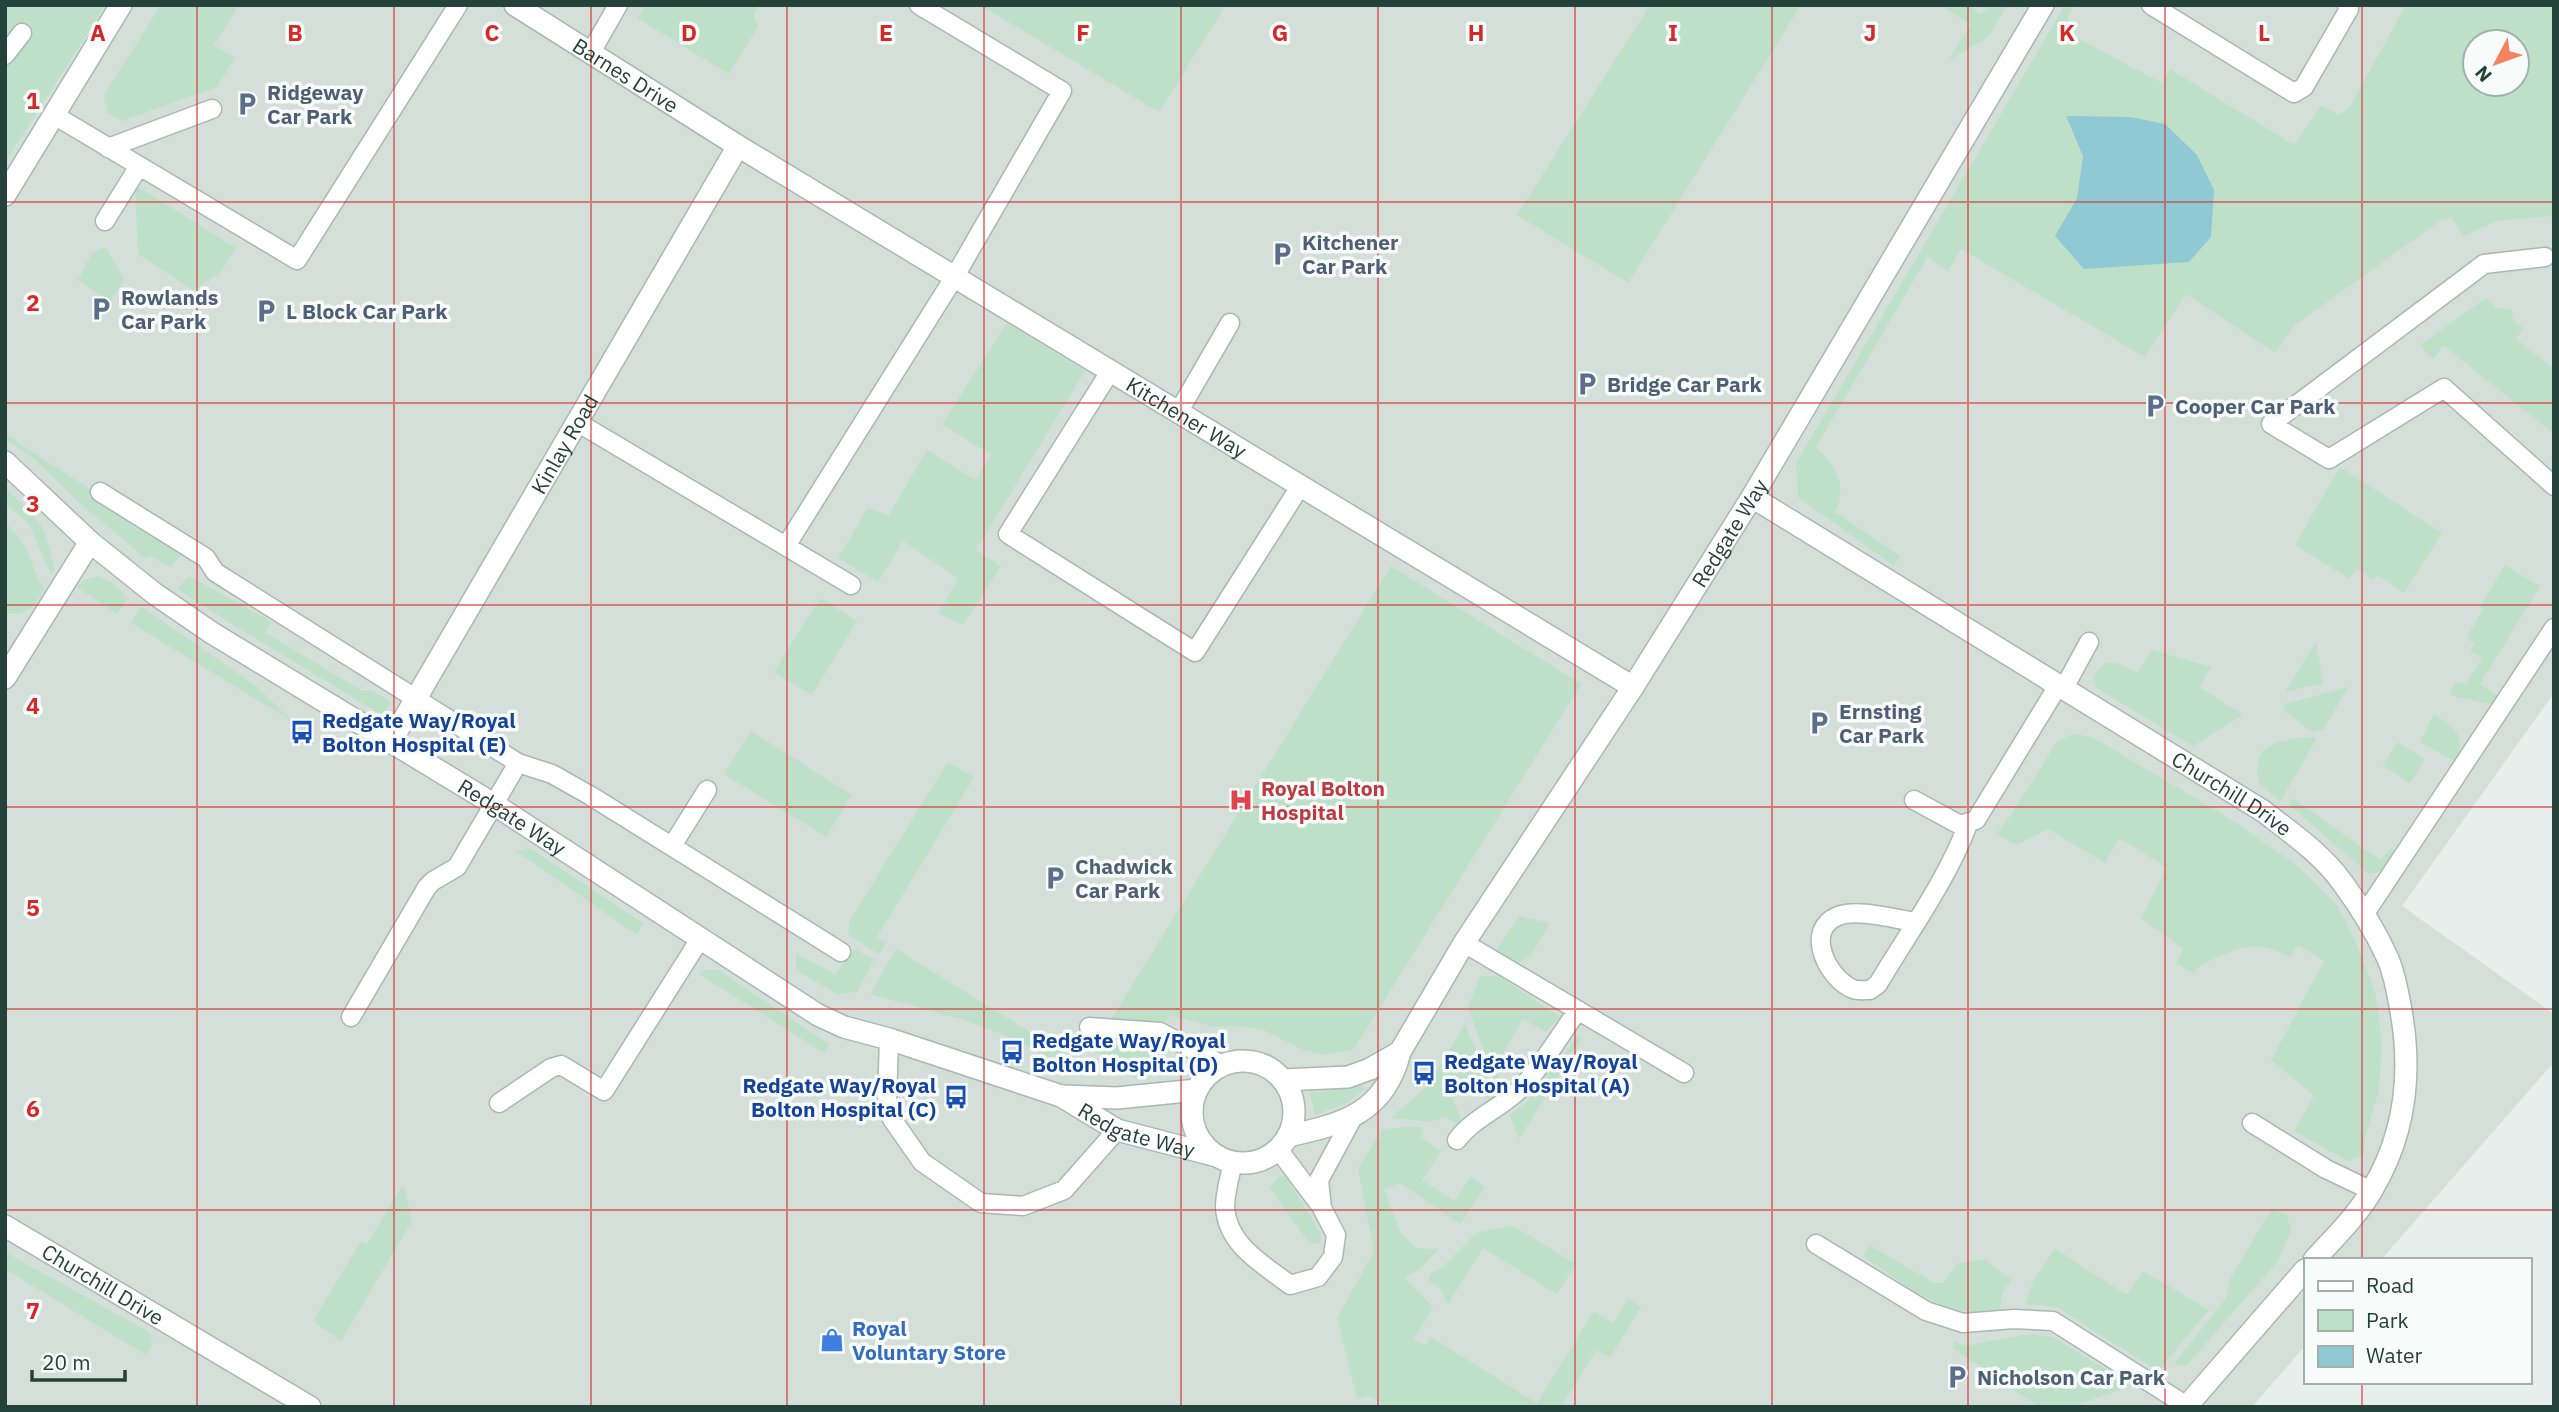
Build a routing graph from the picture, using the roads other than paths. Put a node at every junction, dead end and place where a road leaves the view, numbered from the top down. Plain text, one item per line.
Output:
1 (121, 5) edge
2 (458, 5) edge
3 (515, 5) edge
4 (618, 5) edge
5 (919, 5) edge
6 (2043, 5) edge
7 (2151, 5) edge
8 (2347, 5) edge
9 (22, 33) dead end
10 (590, 54) junction
11 (5, 55) edge
12 (212, 109) dead end
13 (54, 115) junction
14 (738, 146) junction
15 (108, 148) junction
16 (139, 166) junction
17 (5, 195) edge
18 (105, 221) dead end
19 (2545, 257) dead end
20 (955, 276) junction
21 (1230, 323) dead end
22 (1111, 370) junction
23 (1180, 411) junction
24 (577, 422) junction
25 (5, 462) edge
26 (1301, 485) junction
27 (2554, 486) edge
28 (100, 492) dead end
29 (1752, 496) junction
30 (90, 542) junction
31 (786, 546) junction
32 (851, 585) dead end
33 (2554, 628) edge
34 (2089, 642) dead end
35 (5, 678) edge
36 (2061, 686) junction
37 (1633, 687) junction
38 (416, 699) junction
39 (390, 743) junction
40 (518, 763) junction
41 (707, 790) dead end
42 (1913, 800) dead end
43 (495, 805) junction
44 (1968, 824) junction
45 (671, 846) junction
46 (2364, 915) junction
47 (1915, 922) junction
48 (700, 939) junction
49 (1464, 943) junction
50 (841, 951) dead end
51 (1578, 1010) junction
52 (351, 1017) dead end
53 (1089, 1027) dead end
54 (889, 1039) junction
55 (1401, 1052) junction
56 (1222, 1065) junction
57 (1684, 1073) dead end
58 (1283, 1080) junction
59 (1197, 1090) junction
60 (1061, 1096) junction
61 (499, 1103) dead end
62 (1352, 1119) junction
63 (2252, 1123) dead end
64 (1117, 1130) junction
65 (1457, 1140) dead end
66 (1283, 1143) junction
67 (1225, 1159) junction
68 (2372, 1191) junction
69 (1322, 1208) junction
70 (5, 1226) edge
71 (1816, 1244) dead end
72 (2316, 1258) edge
73 (2304, 1271) edge
74 (2186, 1406) edge
75 (310, 1407) edge

1 - 13 street
2 - 16 lane
3 - 10 street, Barnes Drive
4 - 10 lane
5 - 20 lane
6 - 29 street, Redgate Way
7 - 8 lane
9 - 11 lane
10 - 14 street, Barnes Drive
12 - 15 lane
13 - 15 lane
13 - 17 street
14 - 20 street, Kitchener Way
14 - 24 street, Kinlay Road
15 - 16 lane
16 - 18 lane
19 - 27 lane
20 - 22 street, Kitchener Way
20 - 31 lane
21 - 23 lane
22 - 23 street, Kitchener Way
22 - 26 lane
23 - 26 street, Kitchener Way
24 - 31 lane
24 - 38 street, Kinlay Road
25 - 30 street, Redgate Way
26 - 37 street, Kitchener Way
28 - 38 lane
29 - 36 street, Churchill Drive
29 - 37 street, Redgate Way
30 - 35 street
30 - 39 street, Redgate Way
31 - 32 lane
33 - 46 lane
34 - 36 lane
36 - 44 lane
36 - 46 street, Churchill Drive
37 - 49 street, Redgate Way
38 - 39 street, Kinlay Road
38 - 40 lane
39 - 43 street, Redgate Way
40 - 43 lane
40 - 45 lane
41 - 45 lane
42 - 44 lane
43 - 48 street, Redgate Way
43 - 52 lane
44 - 47 lane
45 - 50 lane
46 - 68 street, Churchill Drive
47 - 47 lane
48 - 54 street, Redgate Way
48 - 61 lane
49 - 51 lane
49 - 55 street, Redgate Way
51 - 57 lane
51 - 65 lane
53 - 56 lane
54 - 60 street, Redgate Way
54 - 64 lane
55 - 58 street
55 - 62 street, Redgate Way
56 - 58 street
56 - 59 street
58 - 66 street
59 - 60 street, Redgate Way
59 - 67 street, Redgate Way
60 - 64 street, Redgate Way
62 - 66 street, Redgate Way
62 - 69 lane
63 - 68 lane
64 - 67 street, Redgate Way
66 - 67 street, Redgate Way
66 - 69 lane
67 - 69 lane
68 - 72 street, Churchill Drive
70 - 75 street, Churchill Drive
71 - 74 lane
73 - 74 street

